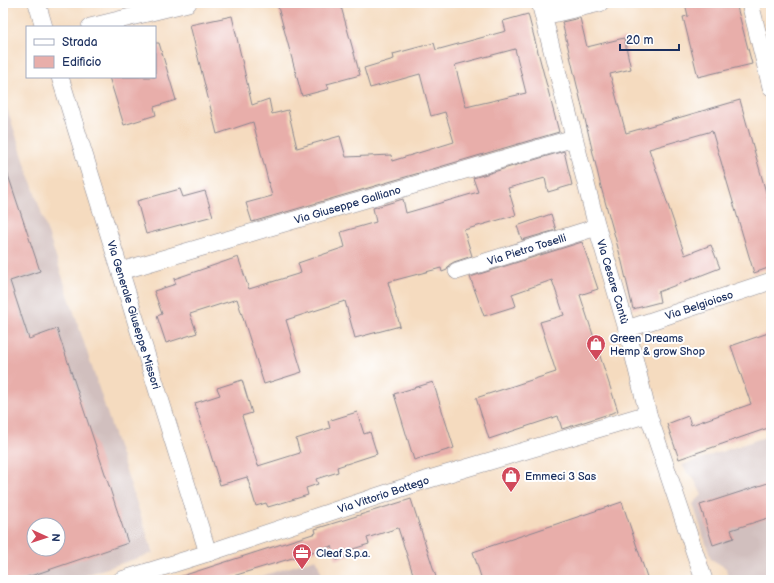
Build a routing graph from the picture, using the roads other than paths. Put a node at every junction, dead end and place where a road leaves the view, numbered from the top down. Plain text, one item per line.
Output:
1 (37, 3) edge
2 (188, 3) edge
3 (600, 3) edge
4 (750, 3) edge
5 (542, 10) edge
6 (44, 26) edge
7 (94, 26) edge
8 (60, 78) edge
9 (771, 87) edge
10 (574, 138) junction
11 (597, 227) junction
12 (122, 271) junction
13 (457, 272) dead end
14 (771, 281) edge
15 (627, 329) junction
16 (648, 414) junction
17 (208, 553) junction
18 (121, 580) edge
19 (704, 580) edge

1 - 6 street
2 - 7 street
3 - 5 street
4 - 9 street
5 - 10 street, Via Cesare Cantù
8 - 12 street, Via Generale Giuseppe Missori
10 - 11 street, Via Cesare Cantù
10 - 12 street, Via Giuseppe Galliano
11 - 13 street, Via Pietro Toselli
11 - 15 street, Via Cesare Cantù
12 - 17 street, Via Generale Giuseppe Missori
14 - 15 street, Via Belgioioso
15 - 16 street, Via Cesare Cantù
16 - 17 street, Via Vittorio Bottego
16 - 19 street, Via Cesare Cantù
17 - 18 street, Via Vittorio Bottego

